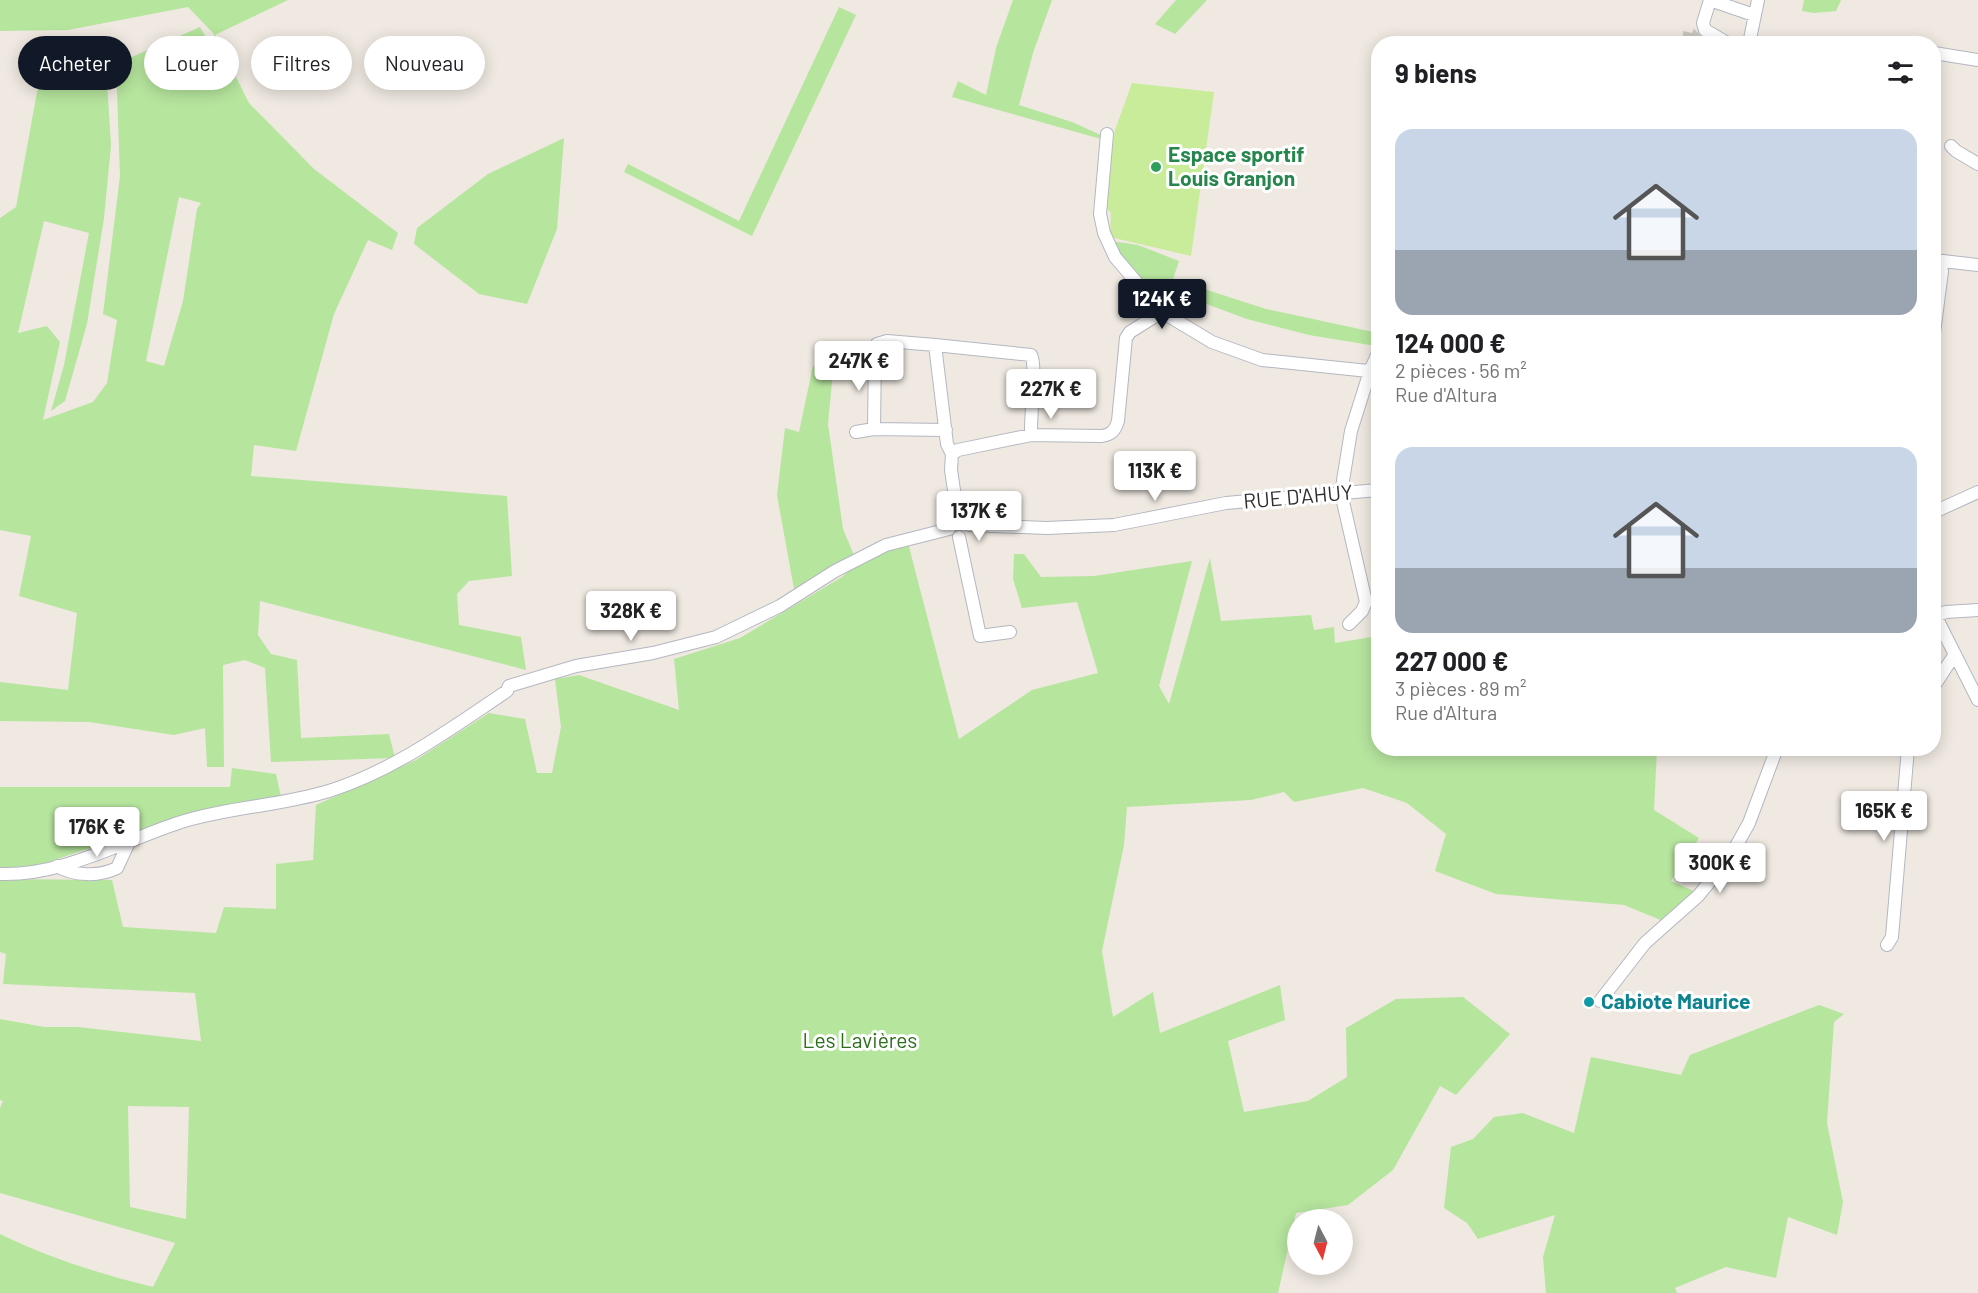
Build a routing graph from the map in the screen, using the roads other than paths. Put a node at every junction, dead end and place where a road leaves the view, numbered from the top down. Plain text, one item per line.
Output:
1 (1710, 0) edge
2 (1758, 0) edge
3 (1754, 15) junction
4 (1715, 36) edge
5 (1752, 36) edge
6 (1941, 54) edge
7 (1978, 60) edge
8 (1107, 134) dead end
9 (1951, 146) dead end
10 (1978, 164) edge
11 (1941, 261) edge
12 (1978, 265) edge
13 (1162, 312) junction
14 (934, 345) junction
15 (1371, 371) edge
16 (1371, 379) edge
17 (874, 429) junction
18 (945, 430) junction
19 (856, 432) dead end
20 (1031, 435) junction
21 (952, 454) junction
22 (1371, 491) edge
23 (1978, 492) edge
24 (1341, 493) junction
25 (1941, 509) edge
26 (958, 517) junction
27 (969, 525) junction
28 (949, 528) junction
29 (959, 537) junction
30 (1978, 610) edge
31 (1941, 613) edge
32 (1349, 624) dead end
33 (1941, 628) edge
34 (1010, 632) dead end
35 (1955, 654) junction
36 (1941, 675) edge
37 (1978, 700) edge
38 (1774, 756) edge
39 (1907, 756) edge
40 (130, 840) junction
41 (57, 866) junction
42 (0, 874) edge
43 (1887, 945) dead end
44 (1600, 1000) dead end

1 - 3 street
1 - 4 street
2 - 3 street
3 - 5 street
6 - 7 street
8 - 13 street
9 - 10 street
11 - 12 street
13 - 15 street
13 - 20 street
14 - 17 street
14 - 18 street
14 - 20 street
16 - 24 street
17 - 18 street
17 - 19 street
18 - 21 street
20 - 21 street
21 - 26 street
22 - 24 street, RUE D'AHUY
23 - 25 street
24 - 27 street, RUE D'AHUY
24 - 32 street
26 - 27 street
26 - 28 street
27 - 29 street
28 - 29 street
28 - 40 street
29 - 34 street
30 - 31 street
33 - 35 street
35 - 36 street
35 - 37 street
38 - 44 street
39 - 43 street
40 - 41 street
40 - 41 street
41 - 42 street

